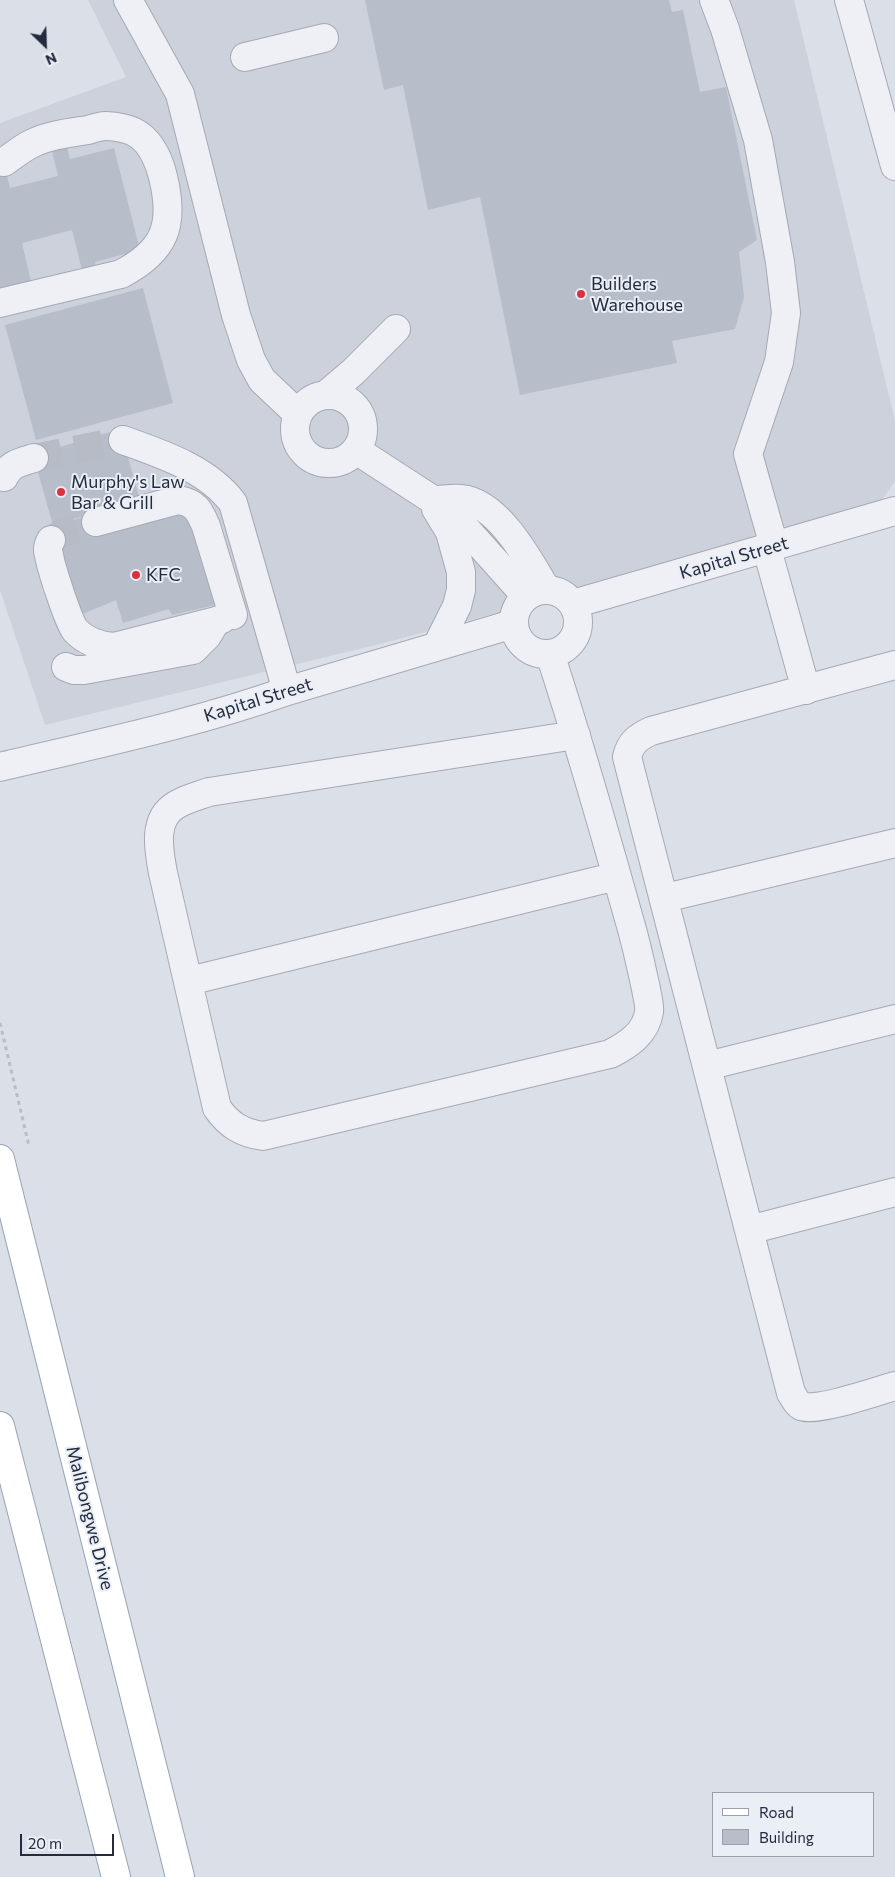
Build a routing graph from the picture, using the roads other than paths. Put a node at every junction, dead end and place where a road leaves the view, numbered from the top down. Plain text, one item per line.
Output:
1 (128, 0) edge
2 (714, 0) edge
3 (849, 0) edge
4 (324, 38) dead end
5 (245, 57) dead end
6 (4, 162) dead end
7 (895, 166) edge
8 (0, 303) edge
9 (396, 329) dead end
10 (326, 395) junction
11 (298, 414) junction
12 (123, 440) tunnel mouth
13 (356, 450) junction
14 (34, 458) tunnel mouth
15 (4, 477) dead end
16 (431, 499) junction
17 (895, 511) edge
18 (96, 522) tunnel mouth
19 (51, 540) dead end
20 (771, 548) junction
21 (536, 592) junction
22 (573, 604) junction
23 (262, 606) junction
24 (225, 618) junction
25 (513, 624) junction
26 (437, 646) junction
27 (550, 654) junction
28 (895, 665) edge
29 (66, 667) dead end
30 (806, 690) junction
31 (287, 691) junction
32 (573, 726) junction
33 (0, 767) edge
34 (895, 843) edge
35 (617, 876) junction
36 (665, 898) junction
37 (189, 981) junction
38 (895, 1019) edge
39 (707, 1066) junction
40 (0, 1159) edge
41 (895, 1192) edge
42 (749, 1230) junction
43 (895, 1386) edge
44 (0, 1426) edge
45 (116, 1877) edge
46 (180, 1877) edge

1 - 11 street
2 - 20 street
3 - 7 street
4 - 5 street
6 - 8 street
9 - 10 street
10 - 11 street
10 - 13 street
11 - 13 street
12 - 23 street
13 - 16 street
14 - 15 street
16 - 21 street
16 - 26 street
17 - 20 street, Kapital Street
18 - 24 street
19 - 24 street
20 - 22 street, Kapital Street
20 - 30 street
21 - 22 street
21 - 25 street
22 - 27 street
23 - 24 street
23 - 31 street
24 - 29 street
25 - 26 street, Kapital Street
25 - 27 street
26 - 31 street, Kapital Street
27 - 32 street
28 - 30 street
30 - 36 street
31 - 33 street, Kapital Street
32 - 35 street
32 - 37 street
34 - 36 street
35 - 37 street
35 - 37 street
36 - 39 street
38 - 39 street
39 - 42 street
40 - 46 main road, Malibongwe Drive
41 - 42 street
42 - 43 street
44 - 45 main road

